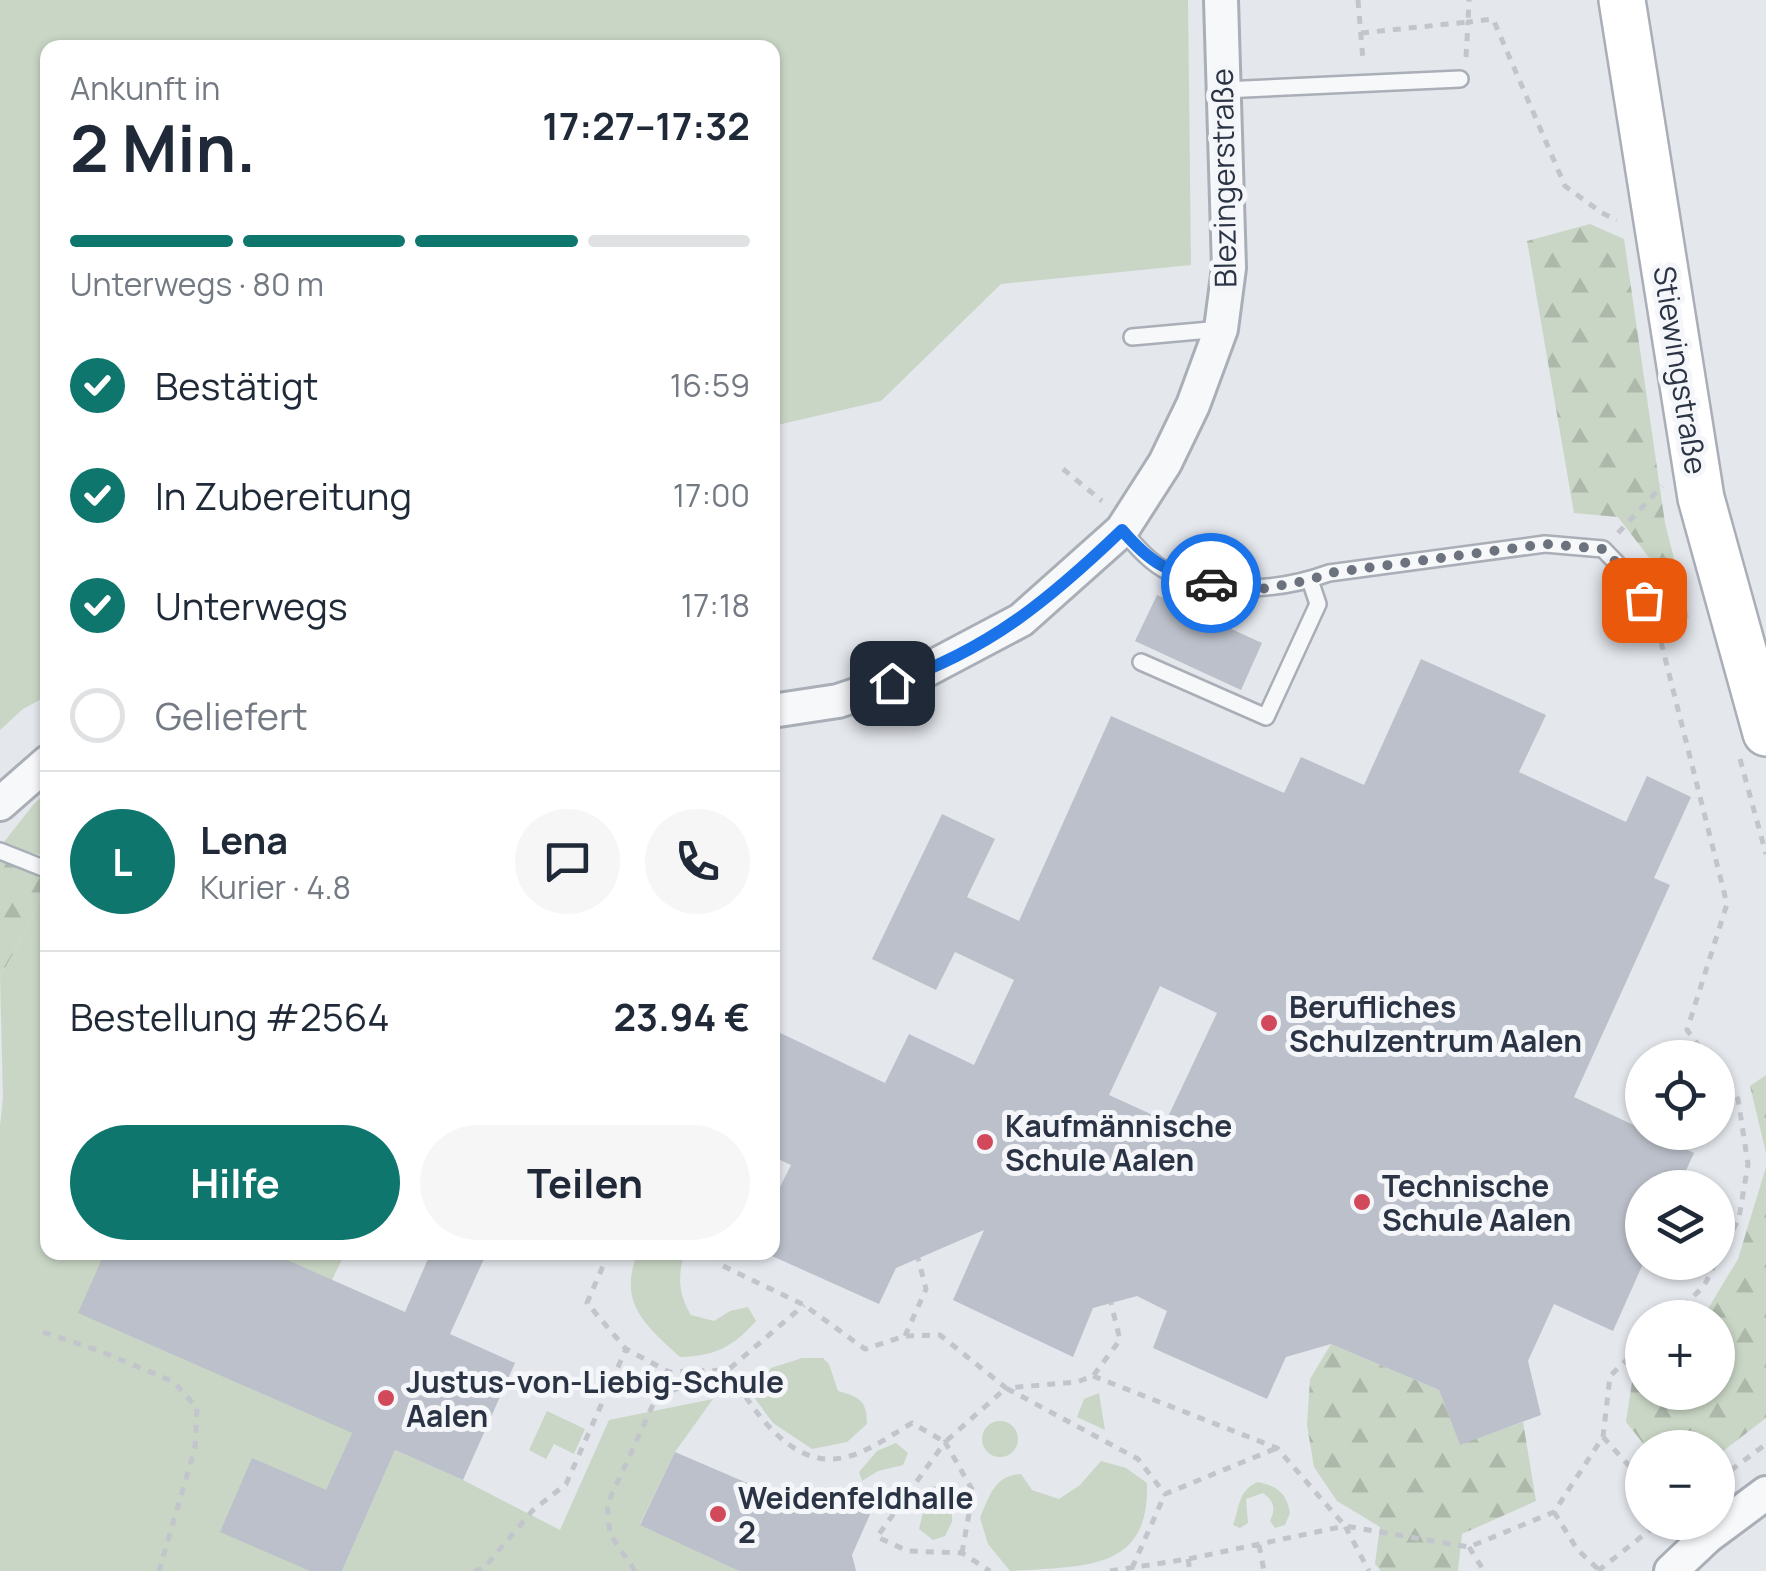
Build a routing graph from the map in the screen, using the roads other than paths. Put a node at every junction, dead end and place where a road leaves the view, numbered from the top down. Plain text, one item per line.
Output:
1 (1220, 0) edge
2 (1622, 0) edge
3 (1460, 79) road end
4 (1223, 90) junction
5 (1221, 328) junction
6 (1132, 337) dead end
7 (1125, 526) junction
8 (1310, 580) junction
9 (1655, 620) road end
10 (1141, 662) dead end
11 (780, 710) edge
12 (1766, 733) edge
13 (40, 769) edge
14 (0, 804) edge
15 (0, 851) edge
16 (40, 867) edge
17 (1766, 1493) edge
18 (1671, 1571) edge

1 - 4 street, Blezingerstraße
2 - 12 main road, Stiewingstraße
3 - 4 lane
4 - 5 street, Blezingerstraße
5 - 6 lane
5 - 7 street, Blezingerstraße
7 - 8 lane
7 - 11 street, Blezingerstraße
8 - 9 lane
8 - 10 lane
13 - 14 street
15 - 16 lane
17 - 18 street

